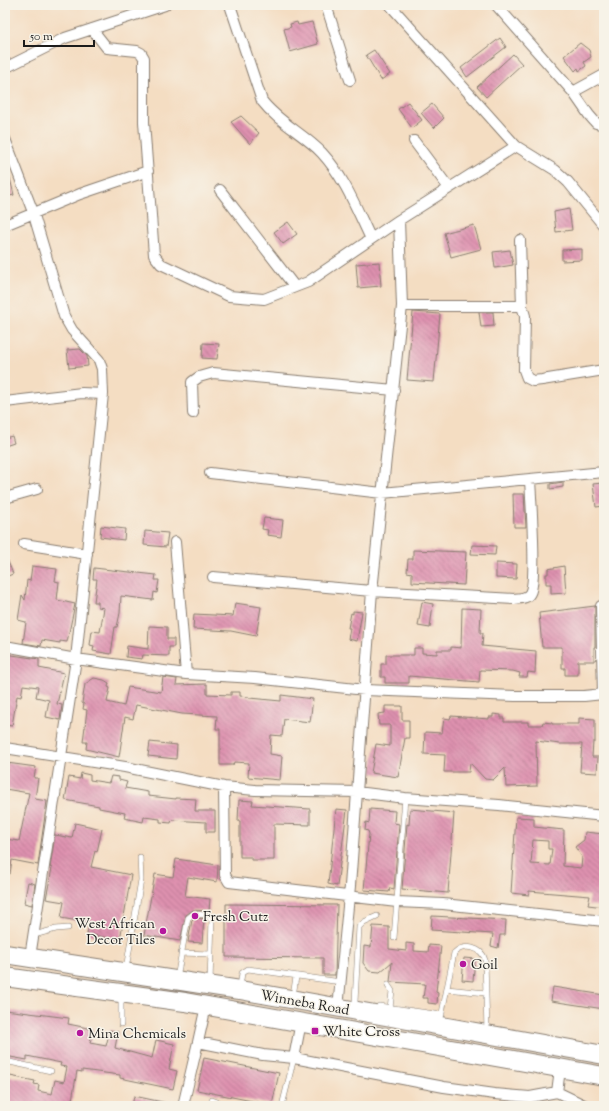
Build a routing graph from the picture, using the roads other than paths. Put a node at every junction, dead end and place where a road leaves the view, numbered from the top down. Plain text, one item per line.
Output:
1 (230, 5) edge
2 (326, 5) edge
3 (390, 5) edge
4 (496, 5) edge
5 (160, 6) edge
6 (92, 29) junction
7 (5, 68) edge
8 (604, 75) edge
9 (350, 80) dead end
10 (573, 92) junction
11 (604, 125) edge
12 (5, 139) edge
13 (414, 141) dead end
14 (516, 146) junction
15 (148, 171) junction
16 (449, 188) junction
17 (220, 190) dead end
18 (34, 212) junction
19 (399, 220) junction
20 (5, 225) edge
21 (604, 226) edge
22 (371, 239) junction
23 (520, 240) dead end
24 (295, 287) junction
25 (402, 306) junction
26 (522, 306) junction
27 (604, 370) edge
28 (394, 390) junction
29 (103, 394) junction
30 (5, 402) edge
31 (193, 413) dead end
32 (604, 472) edge
33 (210, 474) dead end
34 (530, 480) junction
35 (37, 489) dead end
36 (382, 493) junction
37 (5, 498) edge
38 (175, 542) dead end
39 (24, 544) dead end
40 (87, 554) junction
41 (213, 577) dead end
42 (372, 591) junction
43 (601, 606) dead end
44 (5, 646) edge
45 (76, 659) junction
46 (186, 674) junction
47 (365, 690) junction
48 (604, 695) edge
49 (5, 748) edge
50 (62, 757) junction
51 (224, 787) junction
52 (357, 792) junction
53 (405, 798) junction
54 (604, 816) edge
55 (140, 857) dead end
56 (348, 896) junction
57 (397, 902) junction
58 (377, 916) dead end
59 (604, 921) edge
60 (346, 925) junction
61 (359, 927) junction
62 (68, 928) dead end
63 (34, 935) junction
64 (394, 938) dead end
65 (181, 953) junction
66 (5, 954) edge
67 (211, 954) junction
68 (30, 957) junction
69 (126, 972) junction
70 (5, 977) edge
71 (296, 977) junction
72 (176, 980) junction
73 (341, 982) junction
74 (210, 985) junction
75 (388, 985) dead end
76 (447, 989) junction
77 (240, 990) junction
78 (121, 993) junction
79 (486, 993) junction
80 (292, 1000) junction
81 (344, 1003) junction
82 (362, 1003) dead end
83 (376, 1005) dead end
84 (206, 1006) junction
85 (390, 1008) junction
86 (441, 1021) junction
87 (301, 1022) junction
88 (121, 1024) dead end
89 (493, 1036) junction
90 (198, 1042) junction
91 (573, 1050) junction
92 (469, 1053) junction
93 (604, 1055) edge
94 (294, 1058) junction
95 (5, 1061) edge
96 (554, 1068) junction
97 (50, 1071) dead end
98 (604, 1076) edge
99 (557, 1092) junction
100 (212, 1100) dead end
101 (183, 1106) edge
102 (228, 1106) edge
103 (282, 1106) edge
104 (586, 1106) edge

1 - 22 street
2 - 9 street
3 - 14 street
4 - 10 street
5 - 6 street
6 - 7 street
6 - 15 street
8 - 10 street
10 - 11 street
12 - 18 street
13 - 16 street
14 - 16 street
14 - 21 street
15 - 18 street
15 - 24 street
16 - 19 street
17 - 24 street
18 - 20 street
18 - 29 street
19 - 22 street
19 - 25 street
22 - 24 street
23 - 26 street
25 - 26 street
25 - 28 street
26 - 27 street
28 - 31 street
28 - 36 street
29 - 30 street
29 - 40 street
32 - 34 street
33 - 36 street
34 - 36 street
34 - 42 street
35 - 37 street
36 - 42 street
38 - 46 street
39 - 40 street
40 - 45 street
41 - 42 street
42 - 47 street
43 - 48 street
44 - 45 street
45 - 46 street
45 - 50 street
46 - 47 street
47 - 48 street
47 - 52 street
49 - 50 street
50 - 51 street
50 - 63 street
51 - 52 street
51 - 56 street
52 - 53 street
52 - 56 street
53 - 54 street
53 - 57 lane
55 - 69 lane
56 - 57 street
56 - 60 street
57 - 59 street
57 - 64 lane
58 - 61 lane
60 - 61 lane
60 - 73 street
61 - 81 lane
62 - 63 lane
63 - 68 street
65 - 67 lane
65 - 67 lane
65 - 72 lane
66 - 68 highway, Winneba Road
67 - 74 lane
68 - 69 highway, Winneba Road
69 - 72 highway, Winneba Road
70 - 78 highway, Winneba Road
71 - 73 lane
71 - 77 lane
71 - 80 lane
72 - 74 highway, Winneba Road
73 - 81 street
74 - 77 highway, Winneba Road
75 - 85 lane
76 - 79 lane
76 - 79 lane
76 - 86 lane
77 - 80 highway, Winneba Road
78 - 84 highway, Winneba Road
78 - 88 lane
79 - 89 lane
80 - 81 highway, Winneba Road
81 - 82 lane
81 - 86 highway, Winneba Road
83 - 85 lane
84 - 87 highway, Winneba Road
84 - 90 street
85 - 86 lane
86 - 89 highway, Winneba Road
87 - 92 highway, Winneba Road
87 - 94 street
89 - 91 highway, Winneba Road
89 - 92 highway
90 - 94 street
90 - 101 street
91 - 93 highway, Winneba Road
91 - 96 highway
92 - 96 highway, Winneba Road
94 - 99 street
94 - 103 lane
95 - 97 lane
96 - 98 highway, Winneba Road
96 - 99 street
99 - 104 street
100 - 102 lane

